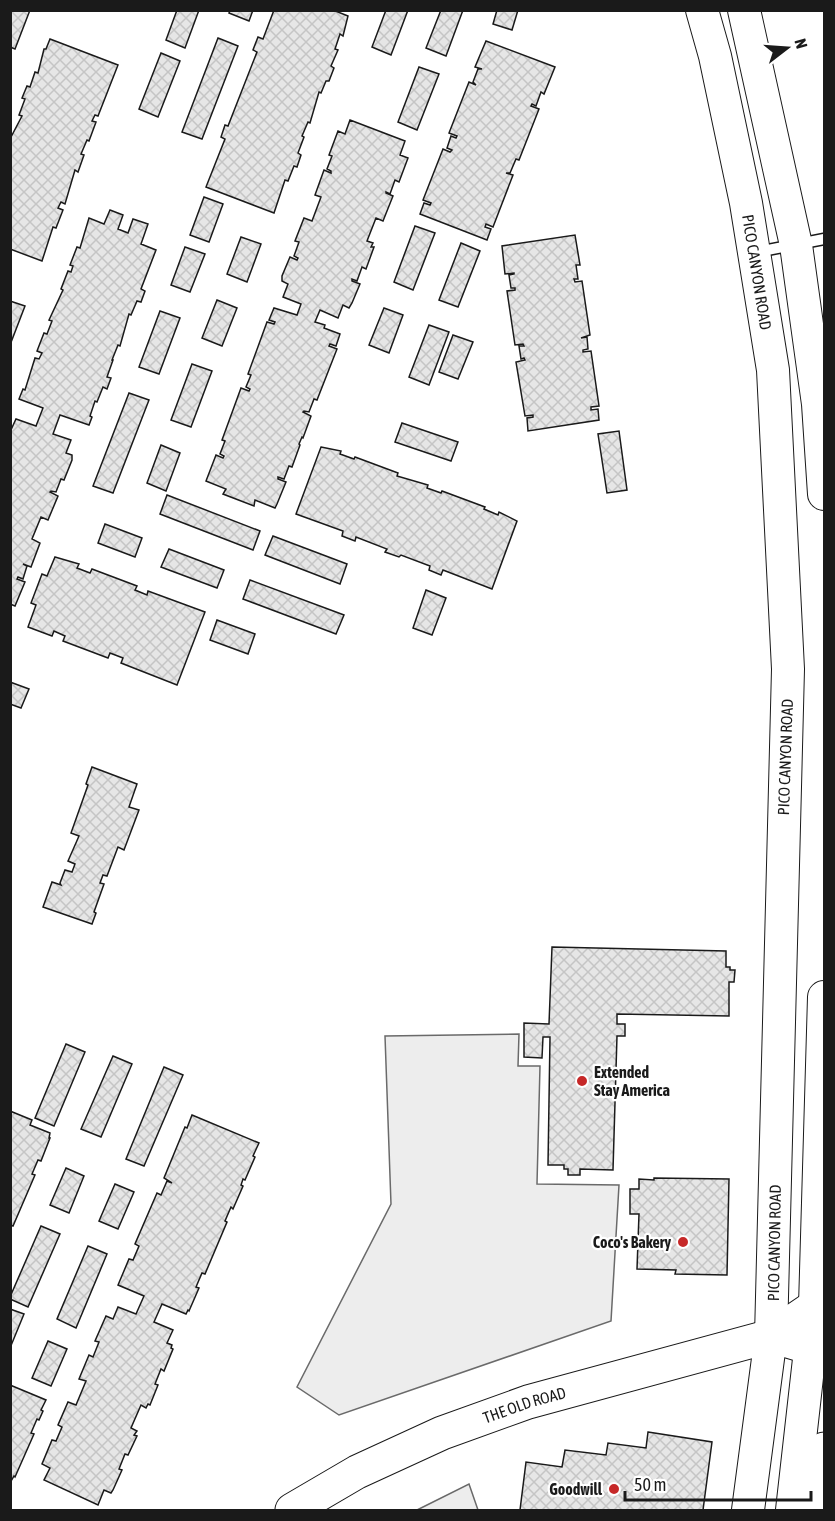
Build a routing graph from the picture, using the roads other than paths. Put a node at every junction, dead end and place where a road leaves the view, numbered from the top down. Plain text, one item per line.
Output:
1 (702, 10) edge
2 (744, 10) edge
3 (810, 242) edge
4 (754, 252) junction
5 (825, 494) edge
6 (825, 997) edge
7 (820, 1303) edge
8 (771, 1336) junction
9 (818, 1347) edge
10 (825, 1449) edge
11 (292, 1510) edge
12 (748, 1510) edge
13 (792, 1510) edge
14 (814, 1510) edge

1 - 4 main road, PICO CANYON ROAD
2 - 3 main road
3 - 4 lane
3 - 5 main road
4 - 8 main road, PICO CANYON ROAD
6 - 7 main road
7 - 8 main road, THE OLD ROAD
7 - 9 main road
8 - 9 main road
8 - 11 main road, THE OLD ROAD
8 - 12 main road, PICO CANYON ROAD
9 - 13 main road
10 - 14 main road

